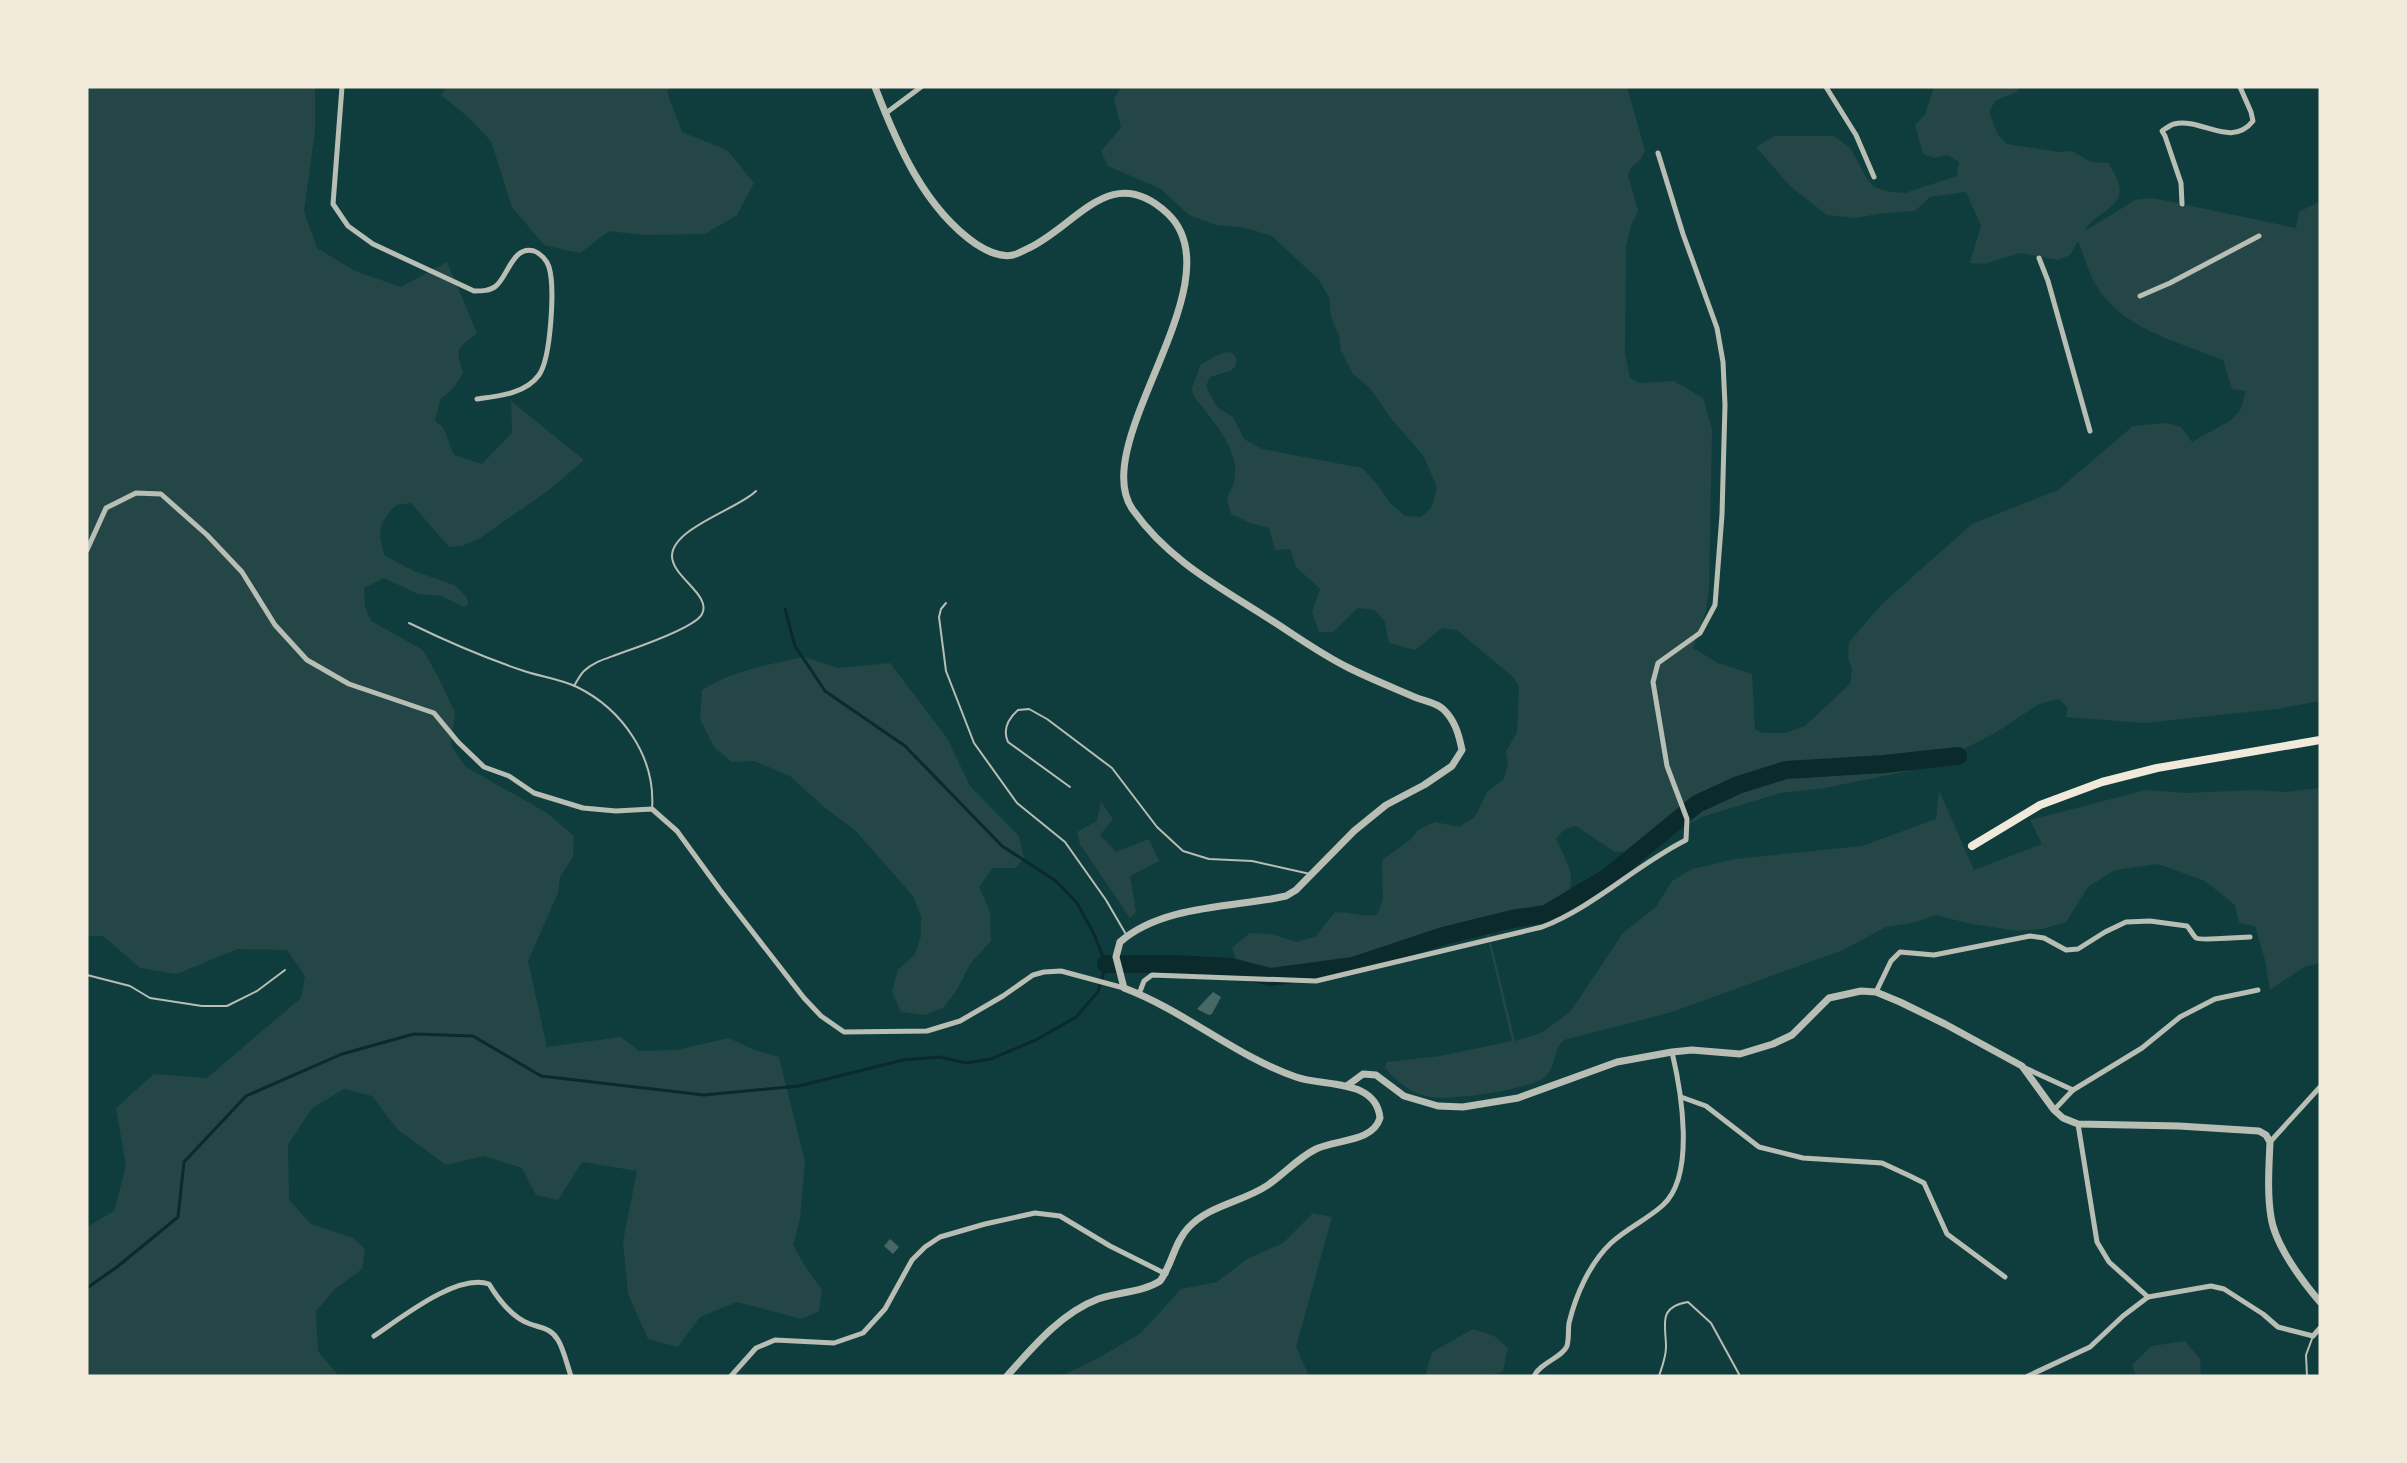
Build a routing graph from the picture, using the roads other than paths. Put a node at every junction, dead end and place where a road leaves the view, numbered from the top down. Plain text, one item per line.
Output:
1 (342, 87) edge
2 (875, 87) edge
3 (921, 87) edge
4 (1826, 87) edge
5 (2240, 87) edge
6 (886, 113) junction
7 (1658, 153) dead end
8 (1874, 177) dead end
9 (2182, 204) dead end
10 (2259, 236) dead end
11 (2039, 258) dead end
12 (2140, 296) dead end
13 (477, 399) dead end
14 (2090, 431) dead end
15 (756, 490) dead end
16 (87, 550) edge
17 (946, 603) dead end
18 (409, 623) dead end
19 (574, 686) junction
20 (2320, 740) edge
21 (1070, 787) dead end
22 (651, 809) junction
23 (1972, 846) dead end
24 (1312, 875) junction
25 (1127, 936) junction
26 (2250, 937) dead end
27 (285, 970) dead end
28 (87, 975) edge
29 (1124, 988) junction
30 (2258, 990) dead end
31 (1875, 992) junction
32 (1139, 994) junction
33 (1672, 1052) junction
34 (2022, 1066) junction
35 (1347, 1085) junction
36 (2320, 1087) edge
37 (2073, 1090) junction
38 (1681, 1097) junction
39 (2054, 1110) junction
40 (2078, 1124) junction
41 (2270, 1142) junction
42 (1166, 1274) junction
43 (2005, 1277) dead end
44 (2148, 1297) junction
45 (2320, 1302) edge
46 (2320, 1328) edge
47 (374, 1336) dead end
48 (2313, 1336) junction
49 (571, 1376) edge
50 (731, 1376) edge
51 (1006, 1376) edge
52 (1534, 1376) edge
53 (1659, 1376) edge
54 (1740, 1376) edge
55 (2028, 1376) edge
56 (2307, 1376) edge

1 - 13 street
2 - 6 street
3 - 6 street
4 - 8 street
5 - 9 street
6 - 24 street
7 - 32 street
10 - 12 street
11 - 14 street
15 - 19 lane
16 - 22 street
17 - 25 lane
18 - 19 lane
19 - 22 lane
20 - 23 highway
21 - 24 lane
22 - 29 street
24 - 25 street
25 - 29 street
26 - 31 street
27 - 28 lane
29 - 32 street
30 - 37 street
31 - 33 street
31 - 34 street
32 - 35 street
33 - 35 street
33 - 38 street
34 - 37 street
34 - 39 street
35 - 42 street
36 - 41 street
37 - 39 street
38 - 43 street
38 - 52 street
39 - 40 street
40 - 41 street
40 - 44 street
41 - 45 street
42 - 50 street
42 - 51 street
44 - 48 street
44 - 55 street
46 - 48 street
47 - 49 street
48 - 56 lane
53 - 54 lane

